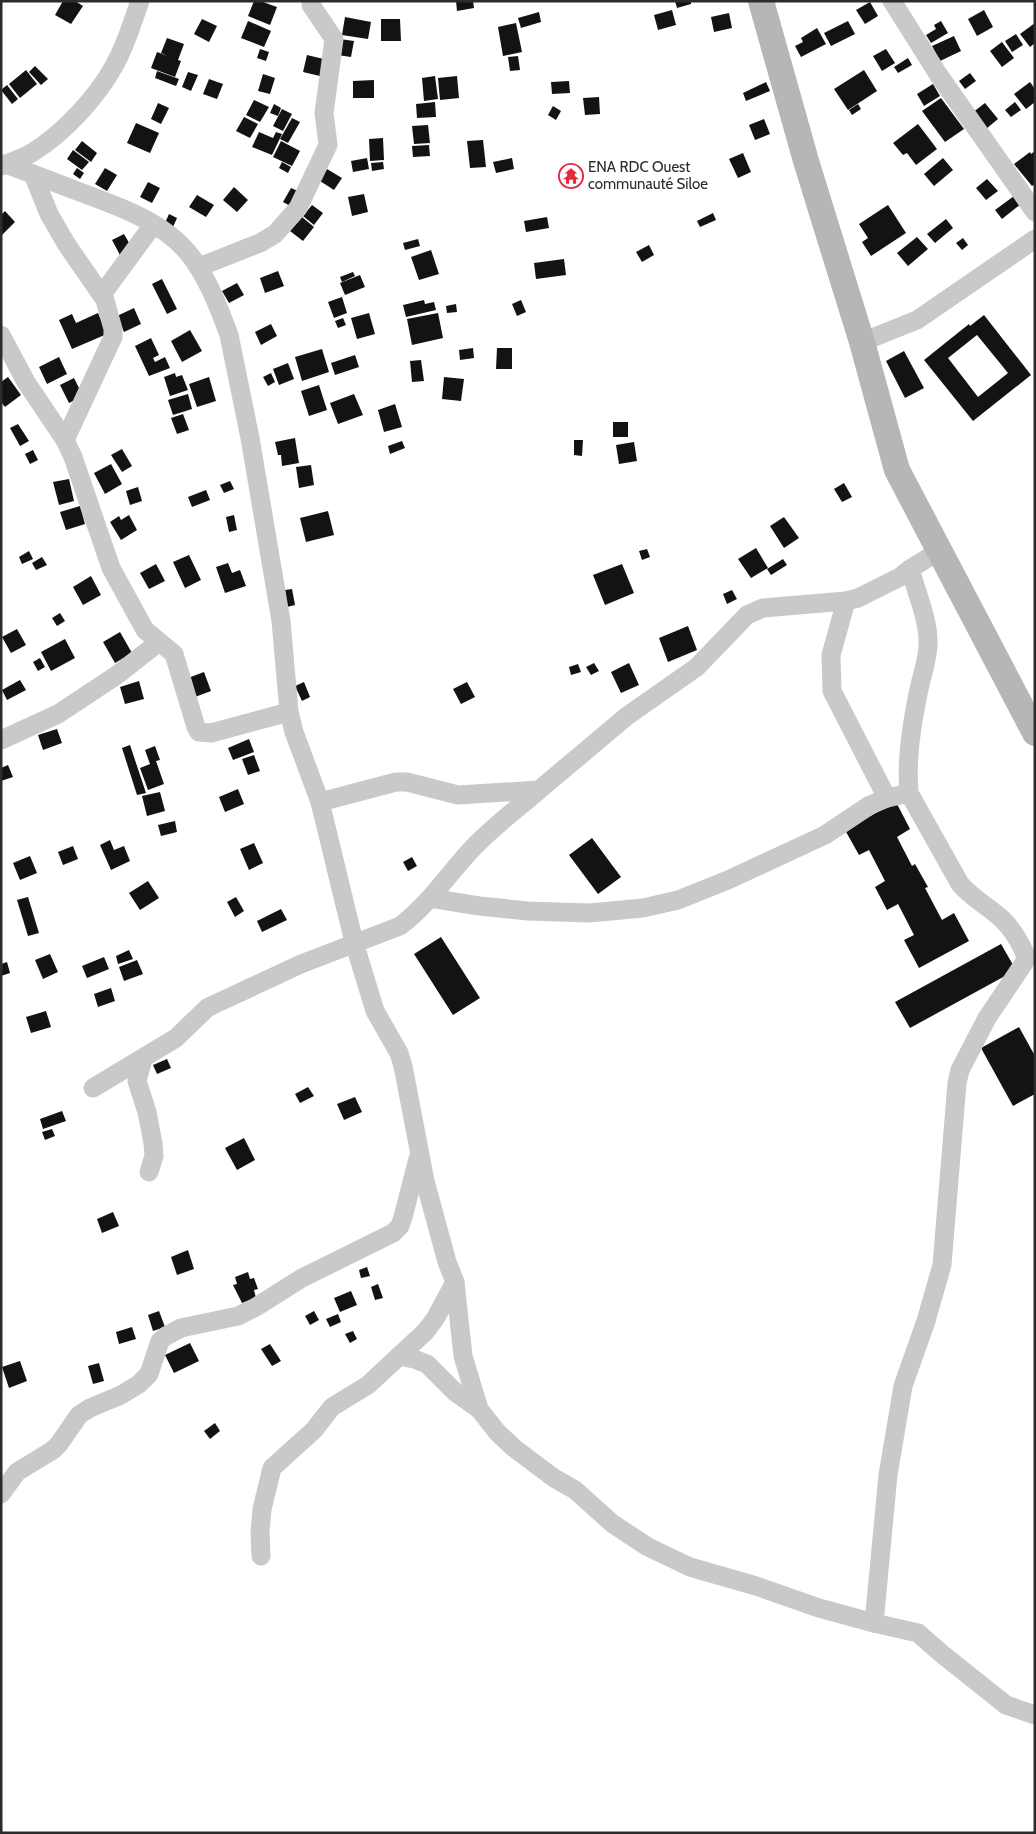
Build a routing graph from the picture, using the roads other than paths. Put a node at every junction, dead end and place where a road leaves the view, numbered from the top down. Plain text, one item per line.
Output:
1 (140, 1) edge
2 (311, 1) edge
3 (761, 1) edge
4 (892, 1) edge
5 (4, 165) edge
6 (33, 174) junction
7 (1035, 212) edge
8 (153, 225) junction
9 (1035, 239) edge
10 (199, 266) junction
11 (103, 297) junction
12 (1, 335) edge
13 (862, 342) junction
14 (65, 440) junction
15 (939, 551) junction
16 (910, 569) junction
17 (846, 602) junction
18 (159, 642) junction
19 (289, 712) junction
20 (1035, 733) edge
21 (1, 740) edge
22 (539, 790) junction
23 (909, 793) junction
24 (887, 798) junction
25 (320, 802) junction
26 (430, 898) junction
27 (354, 942) junction
28 (143, 1059) junction
29 (94, 1088) dead end
30 (420, 1151) junction
31 (150, 1172) dead end
32 (455, 1282) junction
33 (399, 1356) junction
34 (479, 1409) junction
35 (1, 1494) edge
36 (261, 1556) dead end
37 (874, 1623) junction
38 (1035, 1715) edge

1 - 5 street
2 - 10 street
3 - 13 main road
4 - 7 street
5 - 6 street
6 - 8 street
6 - 11 street
8 - 10 street
8 - 11 street
9 - 13 street
10 - 19 street
11 - 14 street
12 - 14 street
13 - 15 main road
14 - 18 street
15 - 16 street
15 - 20 main road
16 - 17 street
16 - 23 street
17 - 22 street
17 - 24 street
18 - 19 street
18 - 21 street
19 - 25 street
22 - 25 street
22 - 26 street
23 - 24 street
23 - 37 street
24 - 26 street
25 - 27 street
26 - 27 street
27 - 28 street
27 - 30 street
28 - 29 street
28 - 31 street
30 - 32 street
30 - 35 street
32 - 33 street
32 - 34 street
33 - 34 street
33 - 36 street
34 - 37 street
37 - 38 street

